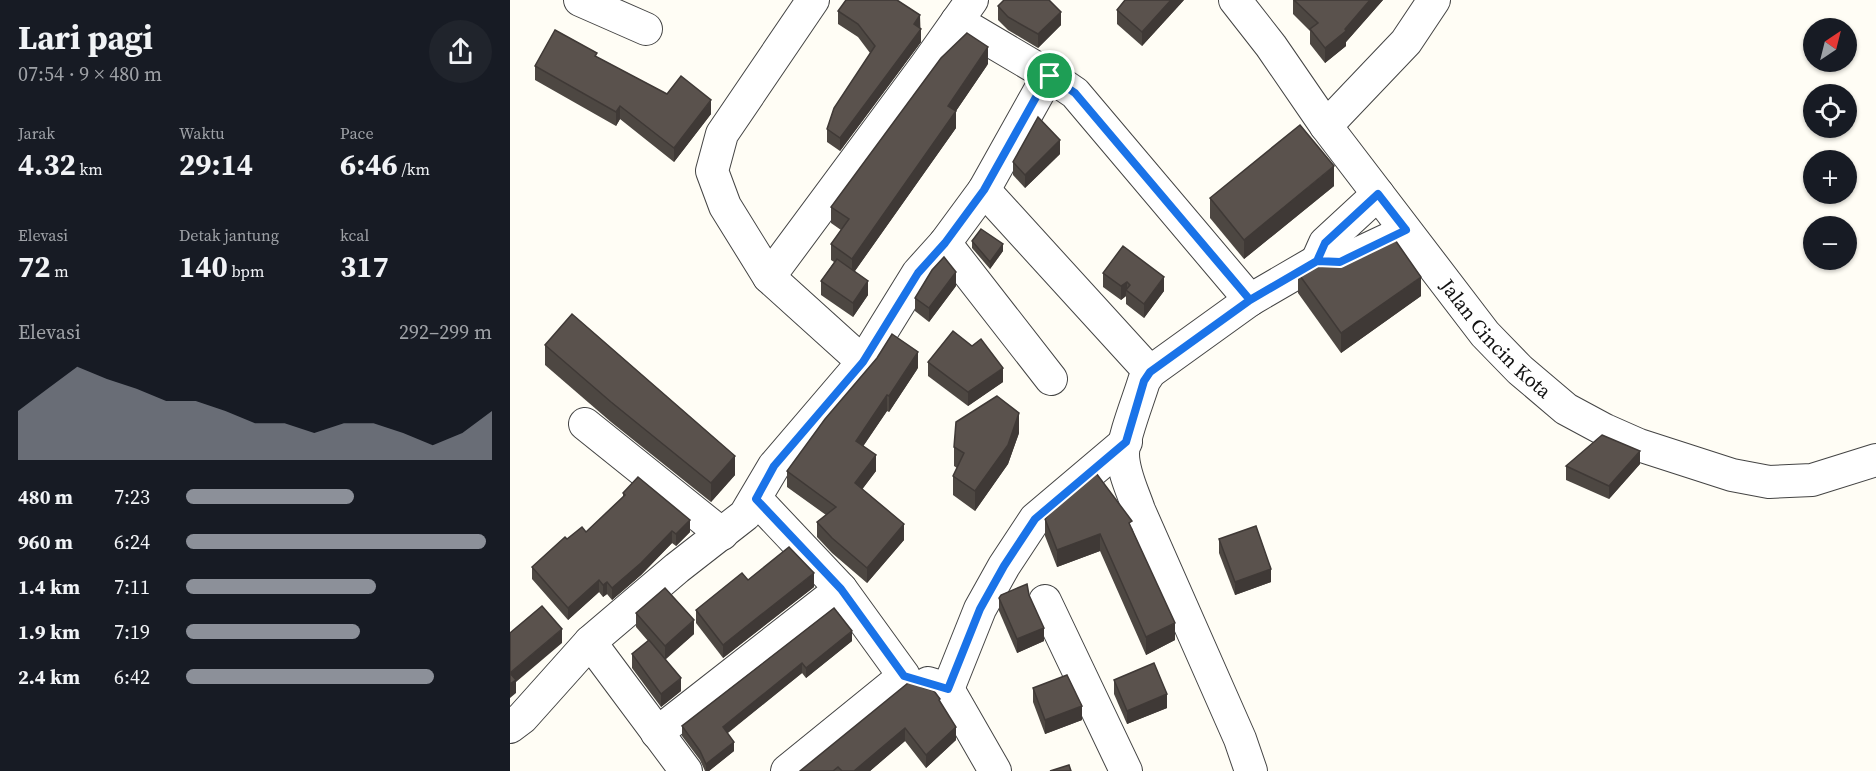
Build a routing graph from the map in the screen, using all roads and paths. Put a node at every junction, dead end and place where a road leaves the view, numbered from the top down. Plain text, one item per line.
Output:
1 (580, 0) edge
2 (813, 0) edge
3 (1235, 0) edge
4 (1434, 0) edge
5 (964, 11) edge
6 (646, 29) dead end
7 (1050, 76) junction
8 (1326, 126) junction
9 (984, 190) junction
10 (1378, 194) junction
11 (1406, 230) junction
12 (945, 243) junction
13 (1317, 261) junction
14 (769, 277) junction
15 (1250, 300) junction
16 (863, 362) junction
17 (1150, 372) junction
18 (1051, 379) dead end
19 (585, 424) dead end
20 (1126, 442) junction
21 (1876, 460) edge
22 (756, 499) junction
23 (722, 534) junction
24 (841, 589) junction
25 (1045, 601) dead end
26 (590, 642) junction
27 (904, 676) junction
28 (948, 689) junction
29 (510, 727) edge
30 (657, 733) junction
31 (984, 766) edge
32 (686, 771) edge
33 (787, 771) edge
34 (1126, 771) edge
35 (1251, 771) edge

1 - 6 street
2 - 14 street
3 - 8 street, Jalan Cincin Kota
4 - 8 street
5 - 7 street
5 - 14 street
7 - 9 street
7 - 15 street
8 - 10 street, Jalan Cincin Kota
9 - 12 street
9 - 17 street
10 - 11 street, Jalan Cincin Kota
10 - 13 street
11 - 13 street
11 - 21 street, Jalan Cincin Kota
12 - 16 street
12 - 18 street
13 - 15 street
14 - 16 street
15 - 17 street
16 - 22 street
17 - 20 street
19 - 23 street
20 - 28 street
20 - 35 street
22 - 23 street
22 - 24 street
23 - 26 street
24 - 27 street
24 - 30 street
25 - 34 street
26 - 29 street
26 - 30 street
27 - 28 street
27 - 33 street
28 - 31 street
30 - 32 street

